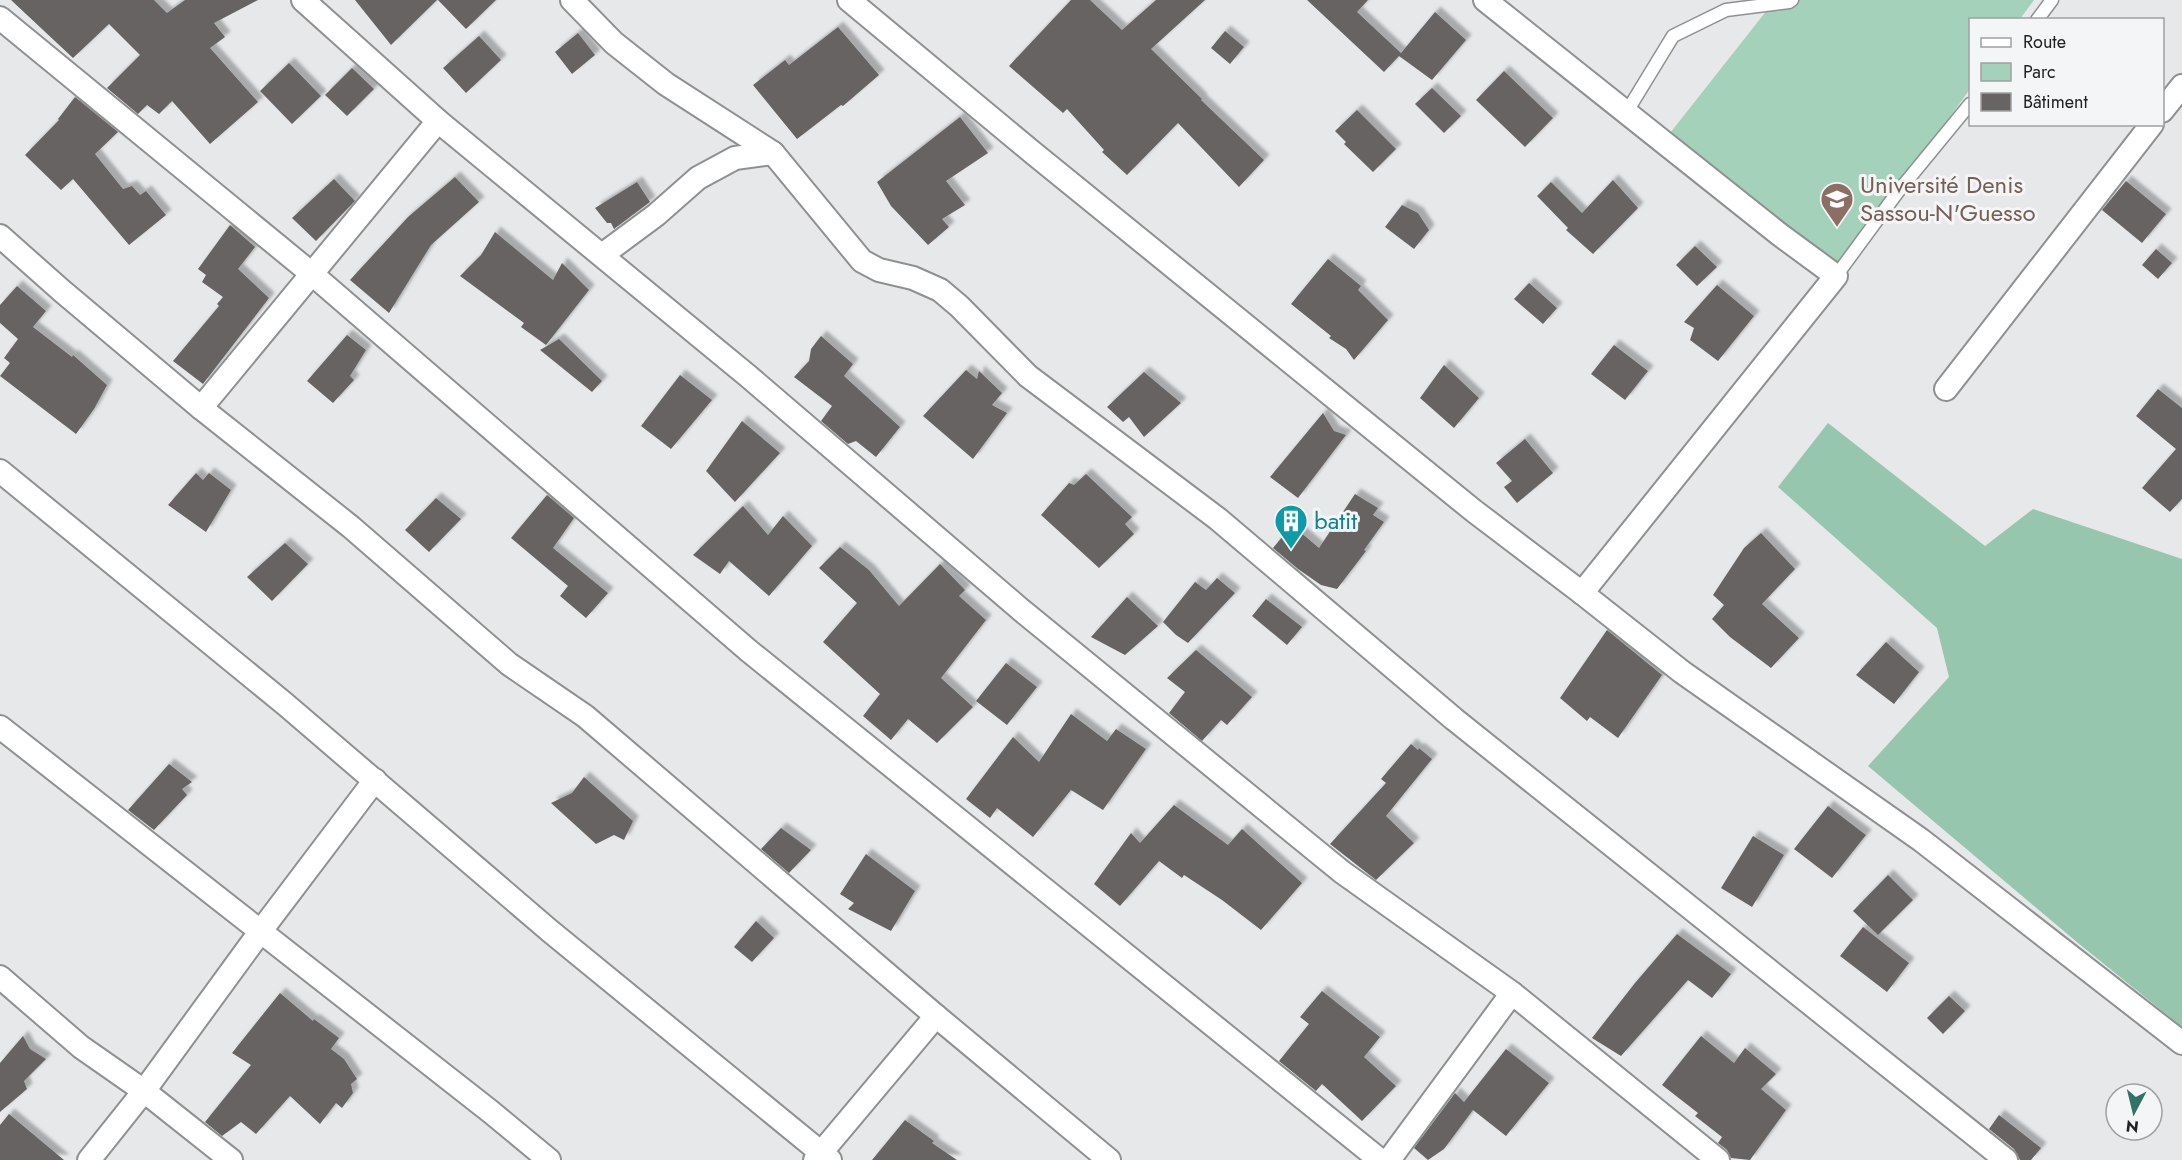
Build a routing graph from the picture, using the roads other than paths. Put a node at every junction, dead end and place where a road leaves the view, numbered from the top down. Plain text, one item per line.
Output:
1 (303, 0) edge
2 (572, 0) edge
3 (849, 0) edge
4 (1485, 0) edge
5 (1792, 0) edge
6 (2052, 0) edge
7 (0, 18) edge
8 (2038, 18) edge
9 (2182, 86) edge
10 (1969, 106) edge
11 (2164, 110) edge
12 (1626, 113) junction
13 (438, 121) junction
14 (2150, 126) edge
15 (773, 153) junction
16 (0, 236) edge
17 (603, 255) junction
18 (312, 274) junction
19 (1836, 276) junction
20 (1946, 389) dead end
21 (201, 408) junction
22 (0, 471) edge
23 (1582, 593) junction
24 (0, 726) edge
25 (375, 780) junction
26 (260, 932) junction
27 (0, 977) edge
28 (1512, 993) junction
29 (936, 1016) junction
30 (2182, 1043) edge
31 (144, 1091) junction
32 (822, 1158) edge
33 (89, 1160) edge
34 (231, 1160) edge
35 (549, 1160) edge
36 (1109, 1160) edge
37 (1380, 1160) edge
38 (1389, 1160) edge
39 (1718, 1160) edge
40 (2006, 1160) edge

1 - 13 street
2 - 15 street
3 - 23 street
4 - 12 street
5 - 12 lane
6 - 8 lane
7 - 18 street
9 - 11 street
10 - 19 lane
12 - 19 street
13 - 17 street
13 - 18 street
14 - 20 street
15 - 17 street
15 - 40 street
16 - 21 street
17 - 28 street
18 - 21 street
18 - 37 street
19 - 23 street
21 - 29 street
22 - 25 street
23 - 30 street
24 - 26 street
25 - 26 street
25 - 32 street
26 - 31 street
26 - 35 street
27 - 31 street
28 - 38 street
28 - 39 street
29 - 32 street
29 - 36 street
31 - 33 street
31 - 34 street

